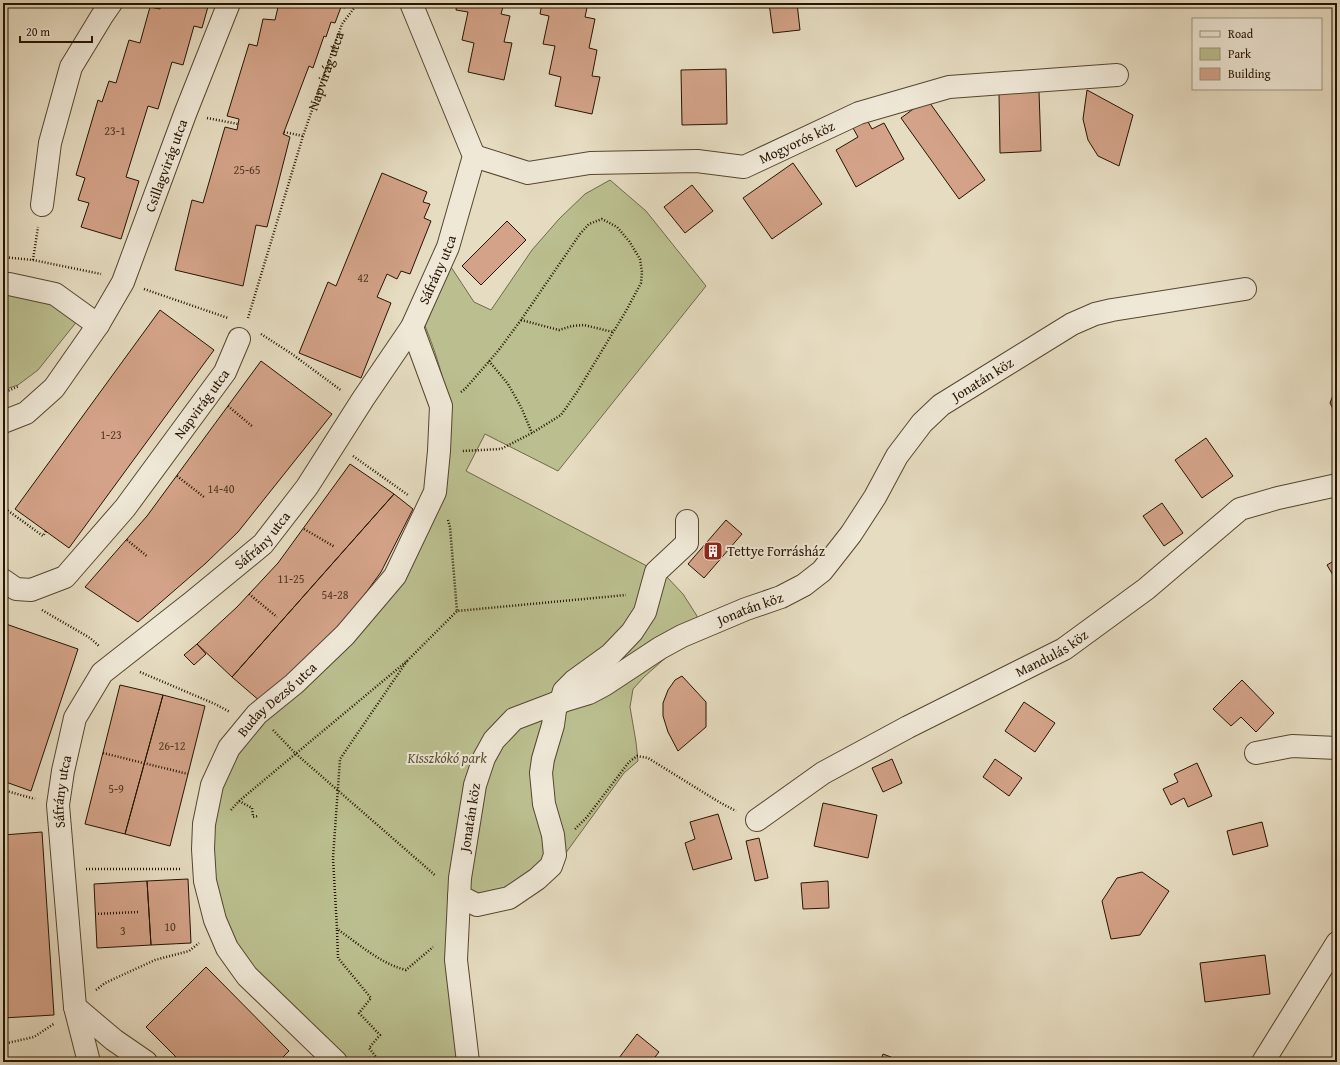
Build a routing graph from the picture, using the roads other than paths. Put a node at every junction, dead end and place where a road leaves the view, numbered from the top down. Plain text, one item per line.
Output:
1 (111, 3) edge
2 (229, 3) edge
3 (411, 3) edge
4 (1117, 75) dead end
5 (474, 156) junction
6 (42, 205) road end
7 (3, 284) edge
8 (1245, 289) dead end
9 (98, 325) junction
10 (412, 327) junction
11 (239, 339) road end
12 (3, 422) edge
13 (1337, 485) edge
14 (686, 521) dead end
15 (3, 580) edge
16 (558, 703) junction
17 (1337, 748) edge
18 (1256, 753) dead end
19 (749, 816) road end
20 (459, 896) junction
21 (1337, 943) edge
22 (76, 1007) junction
23 (89, 1062) edge
24 (146, 1062) edge
25 (336, 1062) edge
26 (468, 1062) edge
27 (1263, 1062) edge

1 - 6 street
2 - 9 street, Csillagvirág utca
3 - 5 street
4 - 5 street, Mogyorós köz
5 - 10 street, Sáfrány utca
7 - 9 street
8 - 16 street, Jonatán köz
9 - 12 street, Csillagvirág utca
10 - 22 street, Sáfrány utca
10 - 25 street, Buday Dezső utca
11 - 15 street, Napvirág utca
13 - 19 street, Mandulás köz
14 - 16 street
16 - 20 street, Jonatán köz
16 - 20 street
17 - 18 street
20 - 26 street, Jonatán köz
21 - 27 street
22 - 23 street, Sáfrány utca
22 - 24 street

